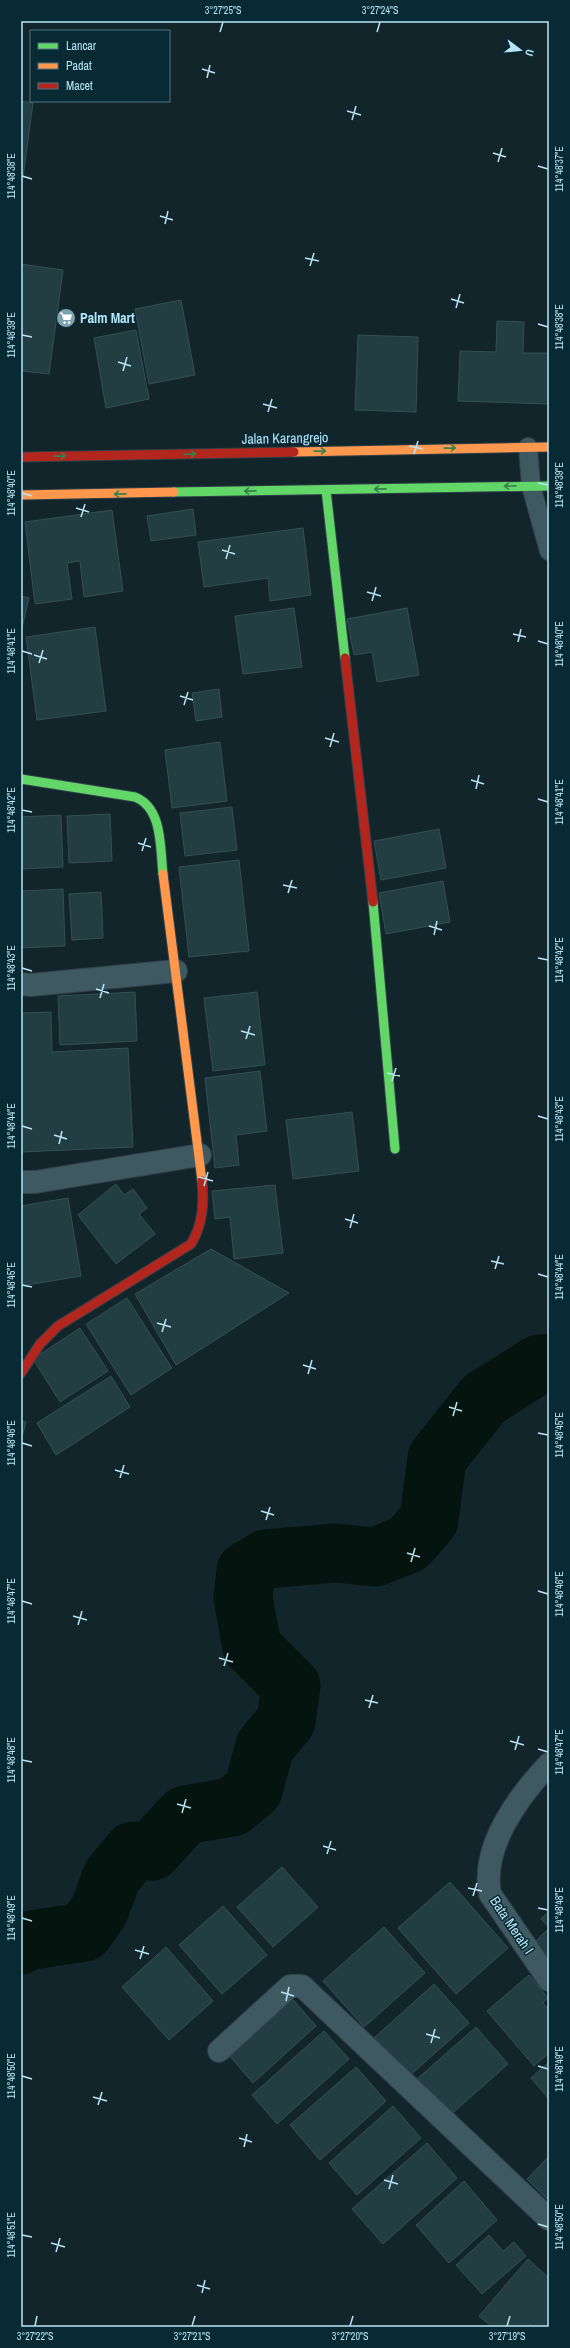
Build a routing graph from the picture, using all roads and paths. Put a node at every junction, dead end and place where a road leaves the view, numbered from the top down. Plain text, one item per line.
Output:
1 (528, 447) junction
2 (549, 447) edge
3 (21, 457) edge
4 (531, 486) junction
5 (549, 486) edge
6 (326, 490) junction
7 (21, 496) edge
8 (549, 551) edge
9 (21, 779) edge
10 (176, 972) junction
11 (21, 984) edge
12 (395, 1149) dead end
13 (200, 1155) junction
14 (21, 1182) edge
15 (21, 1373) edge
16 (549, 1764) edge
17 (549, 1980) edge
18 (219, 2051) dead end
19 (549, 2219) edge

1 - 2 street, Jalan Karangrejo
3 -> 1 street, Jalan Karangrejo
1 - 4 lane
4 - 5 street
4 -> 6 street
4 - 8 lane
6 -> 7 street
6 - 12 street
9 - 10 street
10 - 11 street
10 - 13 street
13 - 14 street
13 - 15 street
16 - 17 street, Bata Merah I
18 - 19 street

